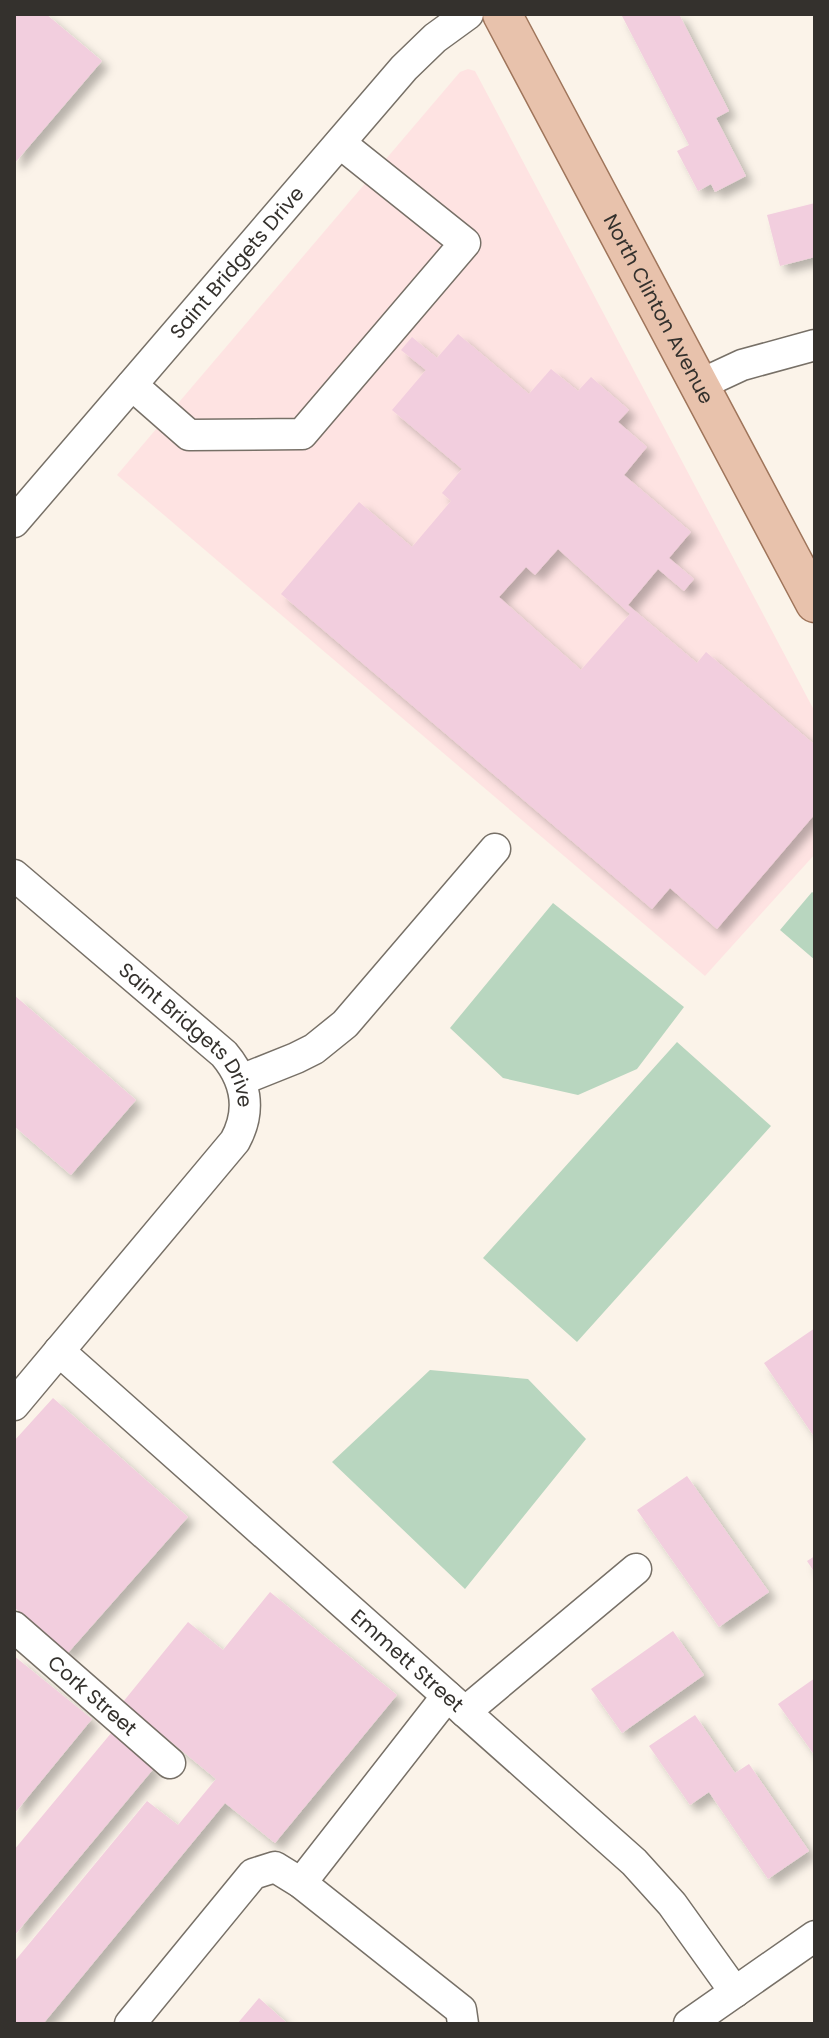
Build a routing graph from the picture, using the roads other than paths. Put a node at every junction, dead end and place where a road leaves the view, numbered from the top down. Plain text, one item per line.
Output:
1 (468, 14) edge
2 (502, 14) edge
3 (340, 143) junction
4 (815, 345) edge
5 (132, 385) junction
6 (699, 385) junction
7 (14, 522) edge
8 (815, 603) edge
9 (495, 849) dead end
10 (14, 875) edge
11 (241, 1080) junction
12 (59, 1351) junction
13 (14, 1405) edge
14 (636, 1569) dead end
15 (14, 1627) edge
16 (456, 1704) junction
17 (170, 1763) dead end
18 (310, 1890) junction
19 (815, 1936) edge
20 (735, 1992) junction
21 (130, 2024) edge
22 (463, 2024) edge
23 (689, 2024) edge

1 - 3 street, Saint Bridgets Drive
2 - 6 main road, North Clinton Avenue
3 - 5 street, Saint Bridgets Drive
3 - 5 street
4 - 6 street
5 - 7 street, Saint Bridgets Drive
6 - 8 main road, North Clinton Avenue
9 - 11 street
10 - 11 street, Saint Bridgets Drive
11 - 12 street, Saint Bridgets Drive
12 - 13 street, Saint Bridgets Drive
12 - 16 street, Emmett Street
14 - 16 street
15 - 17 street, Cork Street
16 - 18 street
16 - 20 street, Emmett Street
18 - 21 street
18 - 22 street
19 - 20 street
20 - 23 street

